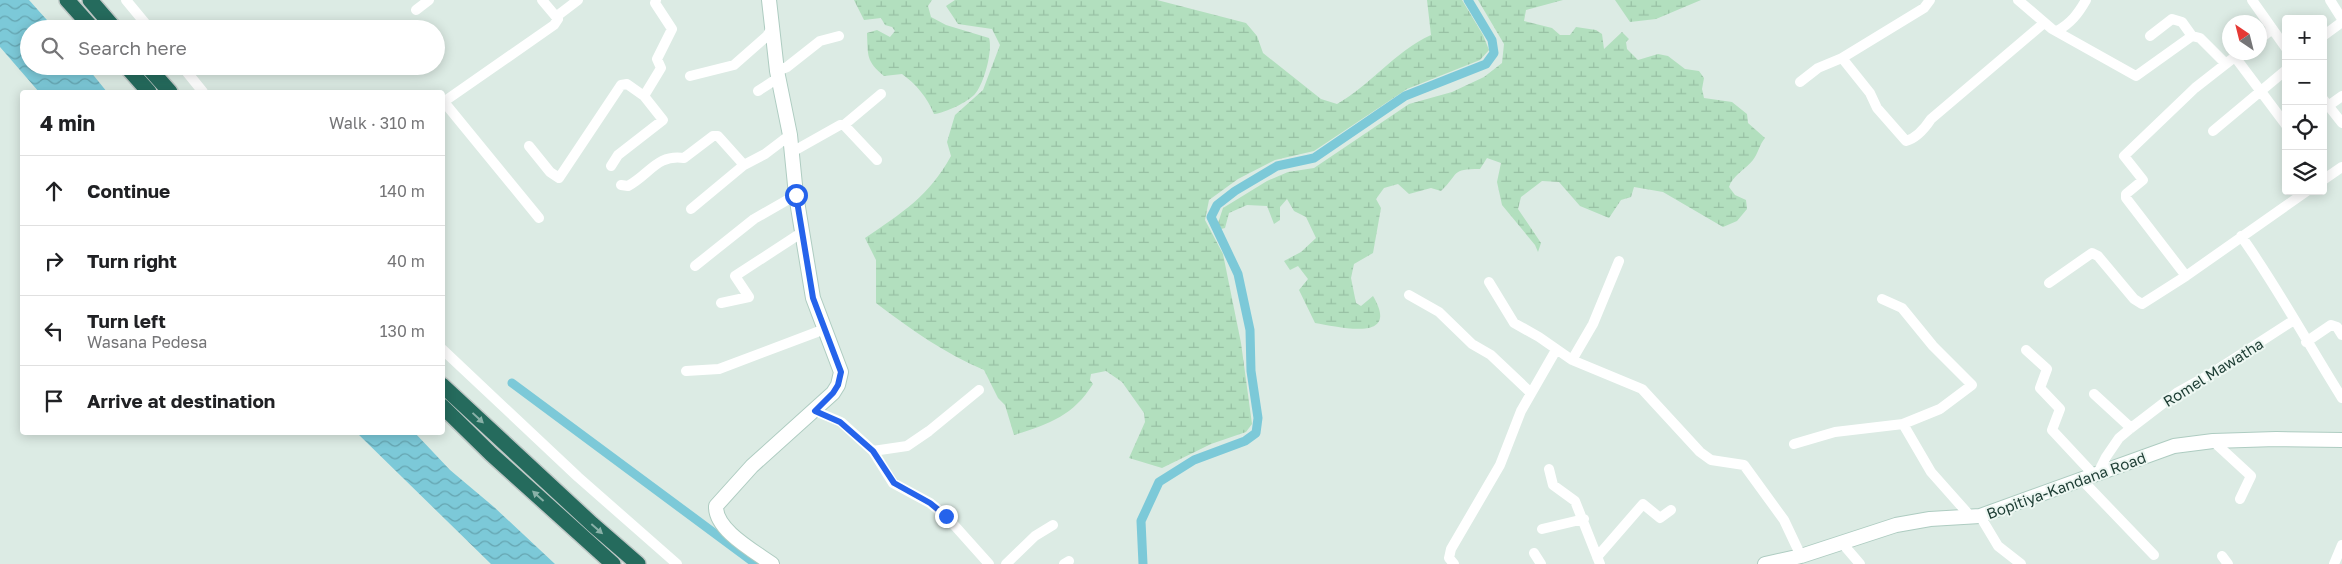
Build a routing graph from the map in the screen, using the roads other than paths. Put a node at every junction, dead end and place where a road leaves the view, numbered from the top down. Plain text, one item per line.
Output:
1 (67, 0) edge
2 (90, 0) edge
3 (126, 0) edge
4 (430, 0) edge
5 (542, 0) edge
6 (578, 0) edge
7 (656, 0) edge
8 (769, 0) edge
9 (1930, 0) edge
10 (2018, 0) edge
11 (2086, 0) edge
12 (2252, 0) edge
13 (2330, 0) edge
14 (416, 10) dead end
15 (557, 16) junction
16 (85, 20) edge
17 (107, 20) edge
18 (143, 20) edge
19 (2342, 20) edge
20 (2044, 23) junction
21 (773, 26) junction
22 (2057, 30) junction
23 (2271, 30) junction
24 (2267, 33) edge
25 (2327, 33) edge
26 (839, 36) dead end
27 (2150, 36) dead end
28 (2192, 36) junction
29 (2282, 43) edge
30 (1842, 58) junction
31 (2231, 60) edge
32 (2241, 60) edge
33 (2226, 64) junction
34 (2282, 73) edge
35 (778, 74) junction
36 (134, 75) edge
37 (155, 75) edge
38 (189, 75) edge
39 (690, 76) dead end
40 (1800, 82) dead end
41 (147, 90) edge
42 (168, 90) edge
43 (201, 90) edge
44 (758, 91) dead end
45 (2260, 91) junction
46 (881, 94) dead end
47 (644, 96) junction
48 (2342, 96) edge
49 (445, 101) edge
50 (2327, 103) edge
51 (445, 104) edge
52 (2327, 104) edge
53 (2282, 120) edge
54 (2342, 123) edge
55 (844, 125) junction
56 (2213, 131) dead end
57 (790, 135) junction
58 (529, 146) dead end
59 (792, 152) junction
60 (877, 160) dead end
61 (744, 165) junction
62 (611, 166) dead end
63 (2342, 167) edge
64 (2327, 177) edge
65 (621, 185) dead end
66 (796, 195) junction
67 (2301, 195) edge
68 (691, 209) dead end
69 (539, 218) dead end
70 (801, 234) junction
71 (2241, 236) junction
72 (1619, 261) dead end
73 (695, 266) dead end
74 (2186, 276) junction
75 (1489, 282) dead end
76 (2048, 283) dead end
77 (1409, 295) dead end
78 (1882, 300) dead end
79 (721, 303) dead end
80 (2294, 320) junction
81 (825, 329) junction
82 (2342, 335) edge
83 (2306, 342) junction
84 (1556, 350) junction
85 (2026, 350) dead end
86 (445, 352) edge
87 (1572, 360) junction
88 (686, 371) dead end
89 (445, 388) edge
90 (979, 390) dead end
91 (1532, 393) junction
92 (2094, 394) dead end
93 (2342, 398) edge
94 (445, 409) edge
95 (815, 411) junction
96 (1903, 424) junction
97 (2131, 428) junction
98 (2342, 440) edge
99 (2212, 441) junction
100 (1794, 444) dead end
101 (873, 451) junction
102 (1549, 469) dead end
103 (2091, 476) junction
104 (2240, 499) dead end
105 (1671, 510) dead end
106 (1976, 517) junction
107 (1584, 519) junction
108 (1053, 525) dead end
109 (1542, 529) dead end
110 (1842, 543) junction
111 (2342, 544) edge
112 (1534, 553) dead end
113 (2154, 554) dead end
114 (1801, 556) junction
115 (1599, 561) edge
116 (614, 564) edge
117 (638, 564) edge
118 (677, 564) edge
119 (772, 564) edge
120 (990, 564) edge
121 (1006, 564) edge
122 (1454, 564) edge
123 (1541, 564) edge
124 (1765, 564) edge
125 (1860, 564) edge
126 (2021, 564) edge
127 (2334, 564) edge

1 - 16 highway
2 - 17 highway
3 - 18 street
4 - 14 street
5 - 15 street
6 - 15 street
7 - 47 street
8 - 21 street
9 - 30 street
10 - 20 street
11 - 22 street
12 - 23 street
13 - 19 street
15 - 49 street
19 - 25 street
20 - 22 street
20 - 30 street
21 - 35 street
21 - 39 street
22 - 28 street
23 - 24 street
23 - 29 street
26 - 35 street
27 - 28 street
28 - 33 street
30 - 40 street
31 - 33 street
32 - 45 street
33 - 74 street
34 - 45 street
35 - 44 street
35 - 57 street
36 - 41 highway
37 - 42 highway
38 - 43 street
45 - 53 street
45 - 56 street
46 - 55 street
47 - 58 street
47 - 62 street
48 - 50 street
51 - 69 street
52 - 54 street
55 - 59 street
55 - 60 street
57 - 59 street
57 - 61 street
59 - 66 street
61 - 65 street
61 - 68 street
63 - 64 street
66 - 70 street
66 - 73 street
67 - 71 street
70 - 79 street
70 - 81 street
71 - 74 street
71 - 80 street
72 - 87 street
74 - 76 street
75 - 84 street
77 - 91 street
78 - 96 street
80 - 83 street
80 - 97 street, Romel Mawatha
81 - 88 street
81 - 95 street
82 - 83 street
83 - 93 street
84 - 87 street
84 - 91 street
85 - 103 street
86 - 118 street
87 - 114 street
89 -> 117 highway
90 - 101 street
91 - 122 street
92 - 97 street
116 -> 94 highway
95 - 101 street
95 - 119 street
96 - 100 street
96 - 106 street
97 - 103 street, Romel Mawatha
98 - 99 street, Bopitiya-Kandana Road
99 - 103 street, Bopitiya-Kandana Road
99 - 104 street
101 - 120 street
102 - 107 street
103 - 106 street, Bopitiya-Kandana Road
103 - 113 street
105 - 115 street
106 - 110 street, Bopitiya-Kandana Road
106 - 126 street
107 - 109 street
107 - 115 street
108 - 121 street
110 - 114 street, Bopitiya-Kandana Road
110 - 125 street
111 - 127 street
112 - 123 street
114 - 124 street, Bopitiya-Kandana Road

